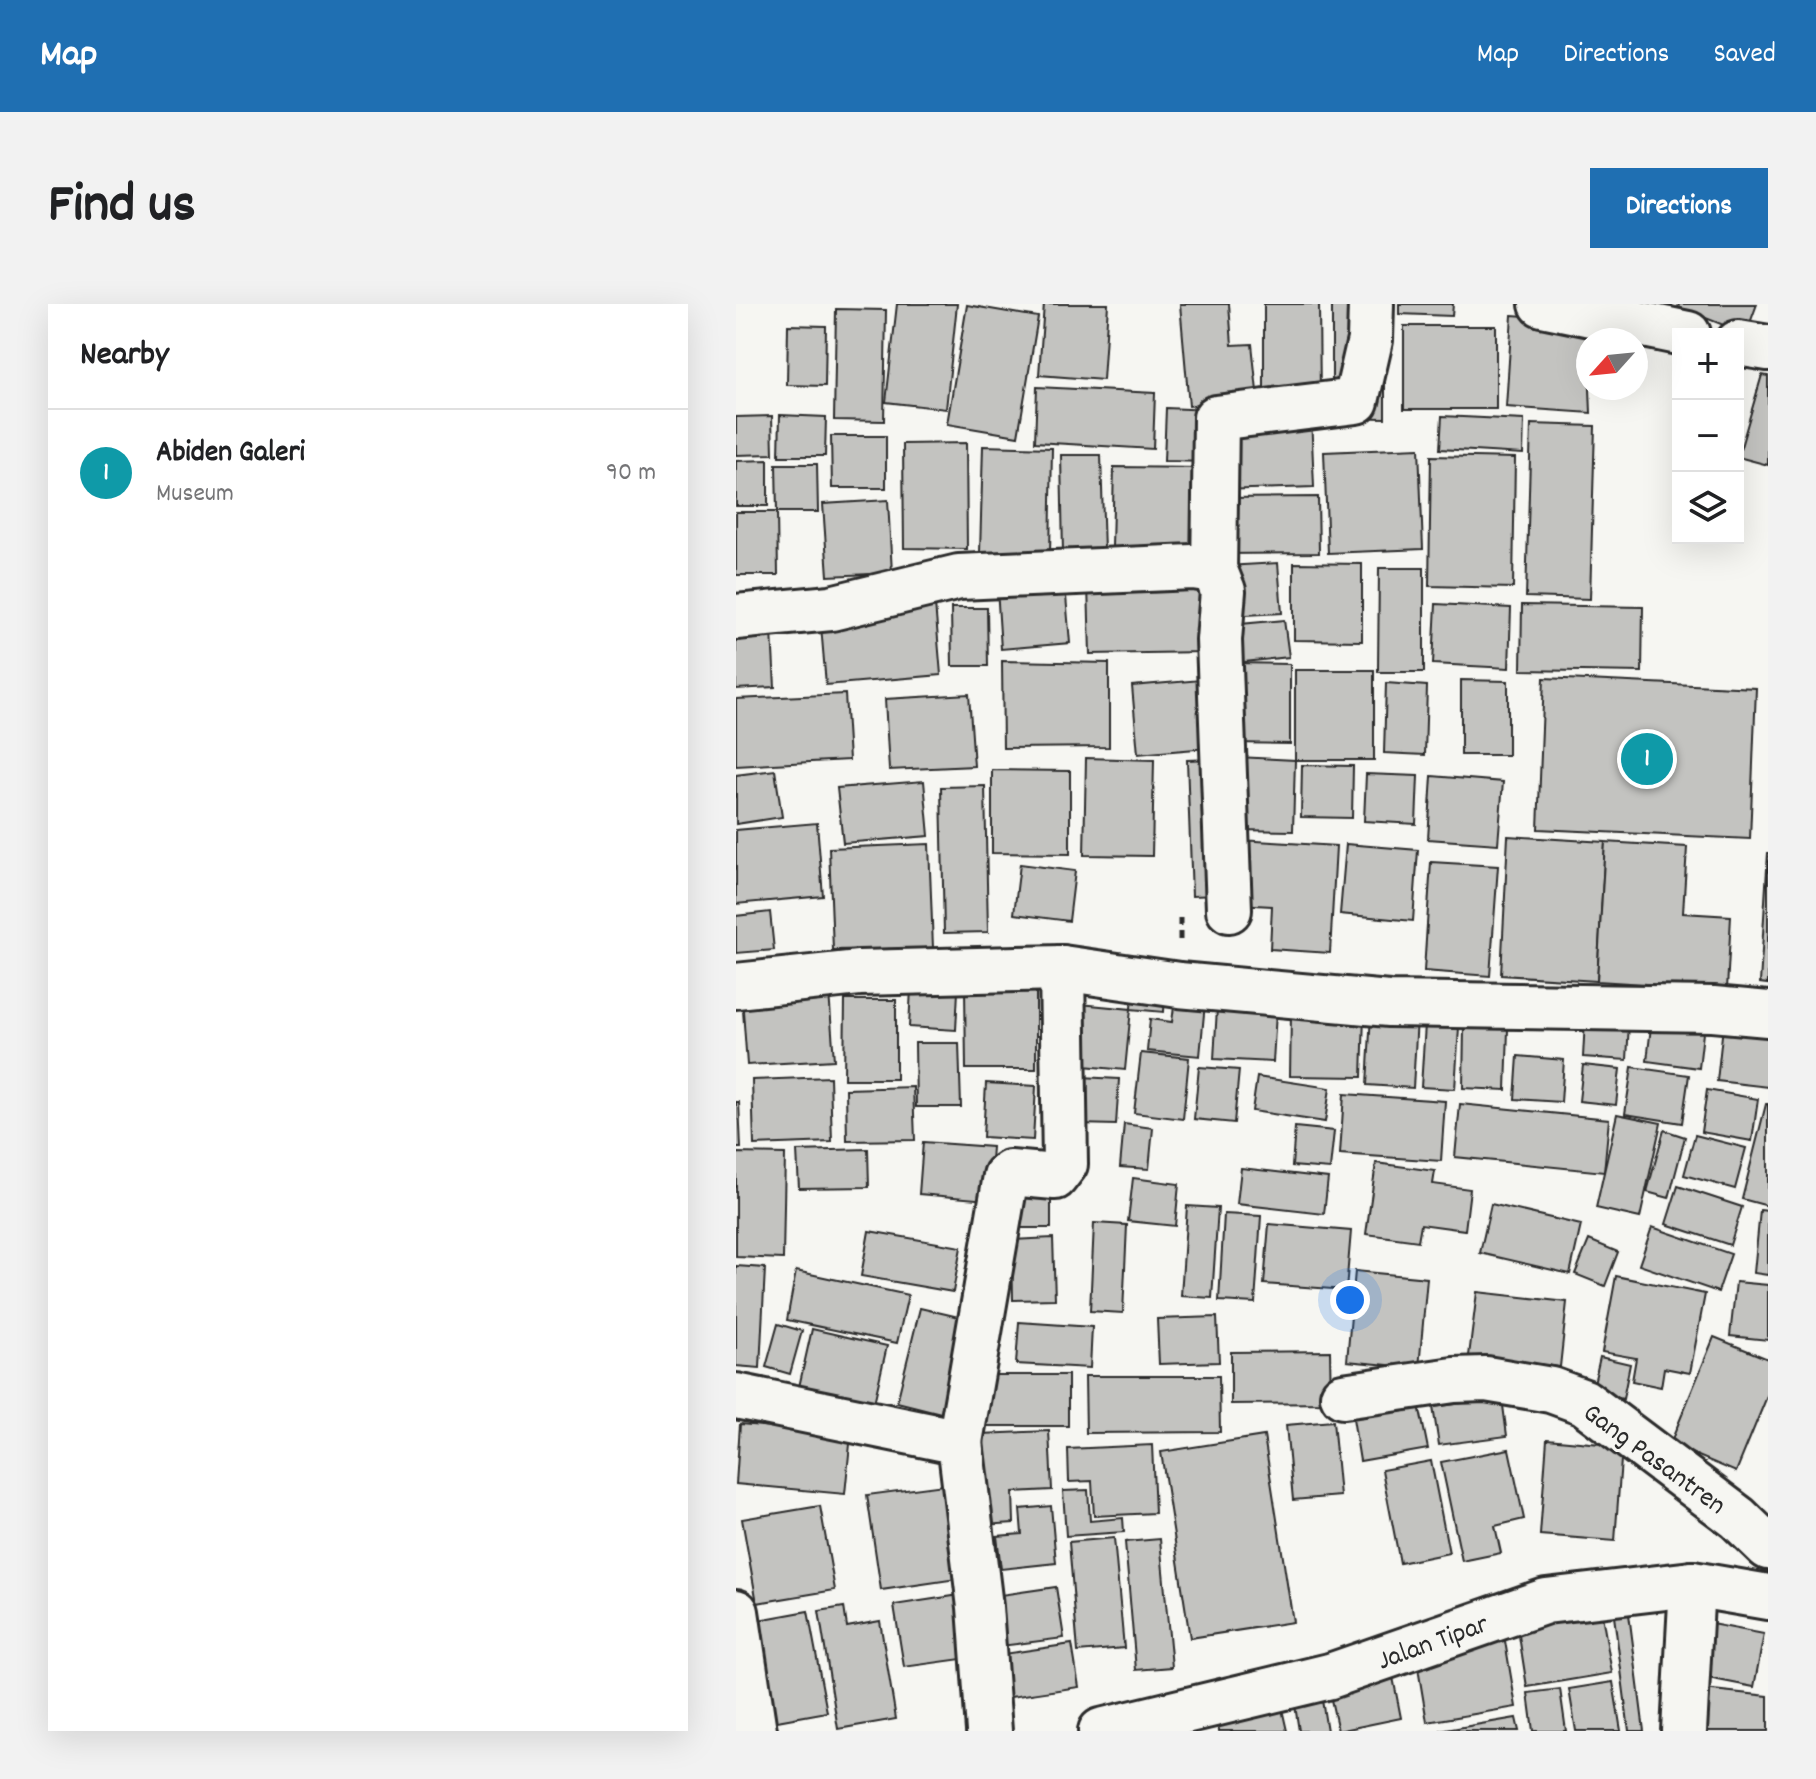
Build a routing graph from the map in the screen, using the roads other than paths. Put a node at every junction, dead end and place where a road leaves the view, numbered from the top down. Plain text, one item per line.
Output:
1 (1371, 304) edge
2 (1542, 304) edge
3 (1672, 331) edge
4 (1744, 344) edge
5 (1768, 348) edge
6 (1214, 574) junction
7 (736, 617) edge
8 (1229, 910) dead end
9 (1062, 968) junction
10 (736, 986) edge
11 (1768, 1014) edge
12 (736, 1396) edge
13 (1343, 1396) dead end
14 (960, 1442) junction
15 (1768, 1547) edge
16 (1692, 1584) junction
17 (1768, 1597) edge
18 (736, 1612) edge
19 (754, 1731) edge
20 (989, 1731) edge
21 (1101, 1731) edge
22 (1684, 1731) edge

1 - 6 street
2 - 3 street
4 - 5 street
6 - 7 street
6 - 8 street
9 - 10 street
9 - 11 street
9 - 14 street
12 - 14 street
13 - 15 street, Gang Pasantren
14 - 20 street
16 - 17 street, Jalan Tipar
16 - 21 street, Jalan Tipar
16 - 22 street
18 - 19 street

